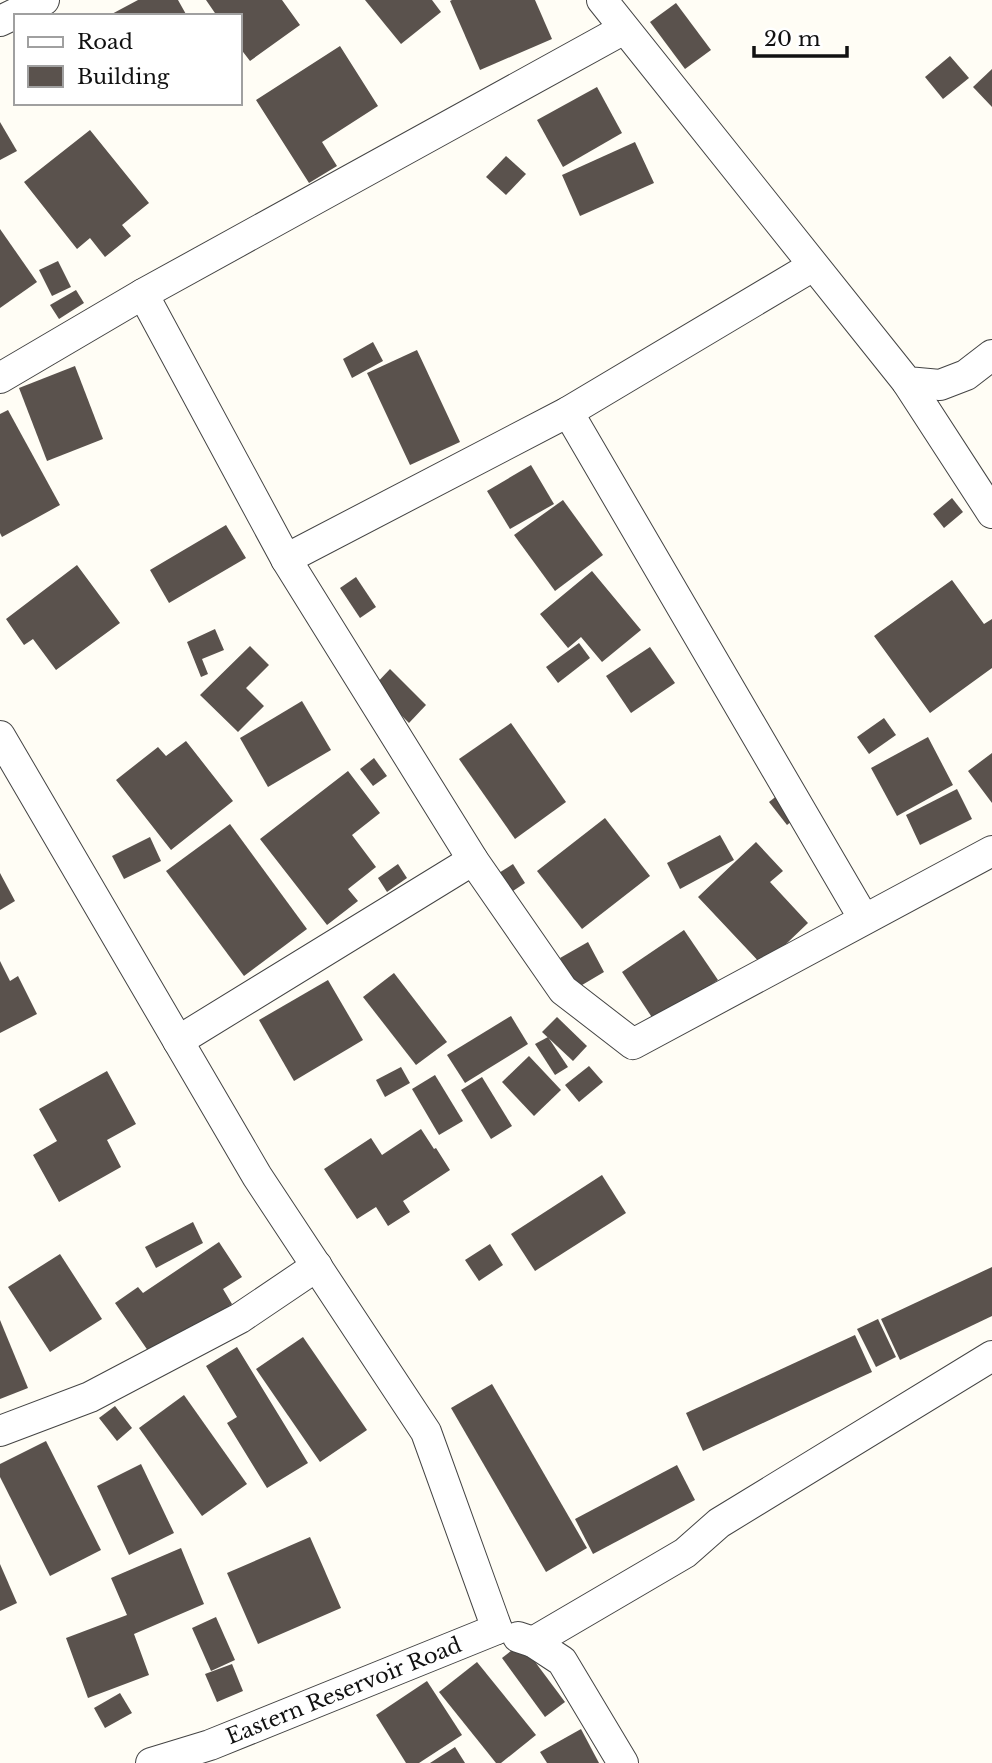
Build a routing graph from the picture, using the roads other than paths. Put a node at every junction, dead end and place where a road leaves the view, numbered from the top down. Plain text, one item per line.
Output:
1 (44, 0) edge
2 (602, 0) edge
3 (15, 14) edge
4 (624, 29) junction
5 (813, 266) junction
6 (143, 294) junction
7 (992, 355) edge
8 (0, 378) edge
9 (907, 382) junction
10 (568, 412) junction
11 (992, 513) edge
12 (286, 559) junction
13 (0, 736) edge
14 (992, 851) edge
15 (473, 860) junction
16 (863, 919) junction
17 (178, 1041) junction
18 (317, 1266) junction
19 (992, 1356) edge
20 (0, 1431) edge
21 (498, 1629) junction
22 (533, 1642) junction
23 (151, 1763) edge
24 (623, 1763) edge

1 - 3 street
2 - 4 street
4 - 5 street
4 - 6 street
5 - 9 street
5 - 10 street
6 - 8 street
6 - 12 street
7 - 9 street
9 - 11 street
10 - 12 street
10 - 16 street
12 - 15 street
13 - 17 street
14 - 16 street
15 - 16 street
15 - 17 street
17 - 18 street
18 - 20 street
18 - 21 street
19 - 22 street
21 - 22 street
21 - 23 street, Eastern Reservoir Road
22 - 24 street

